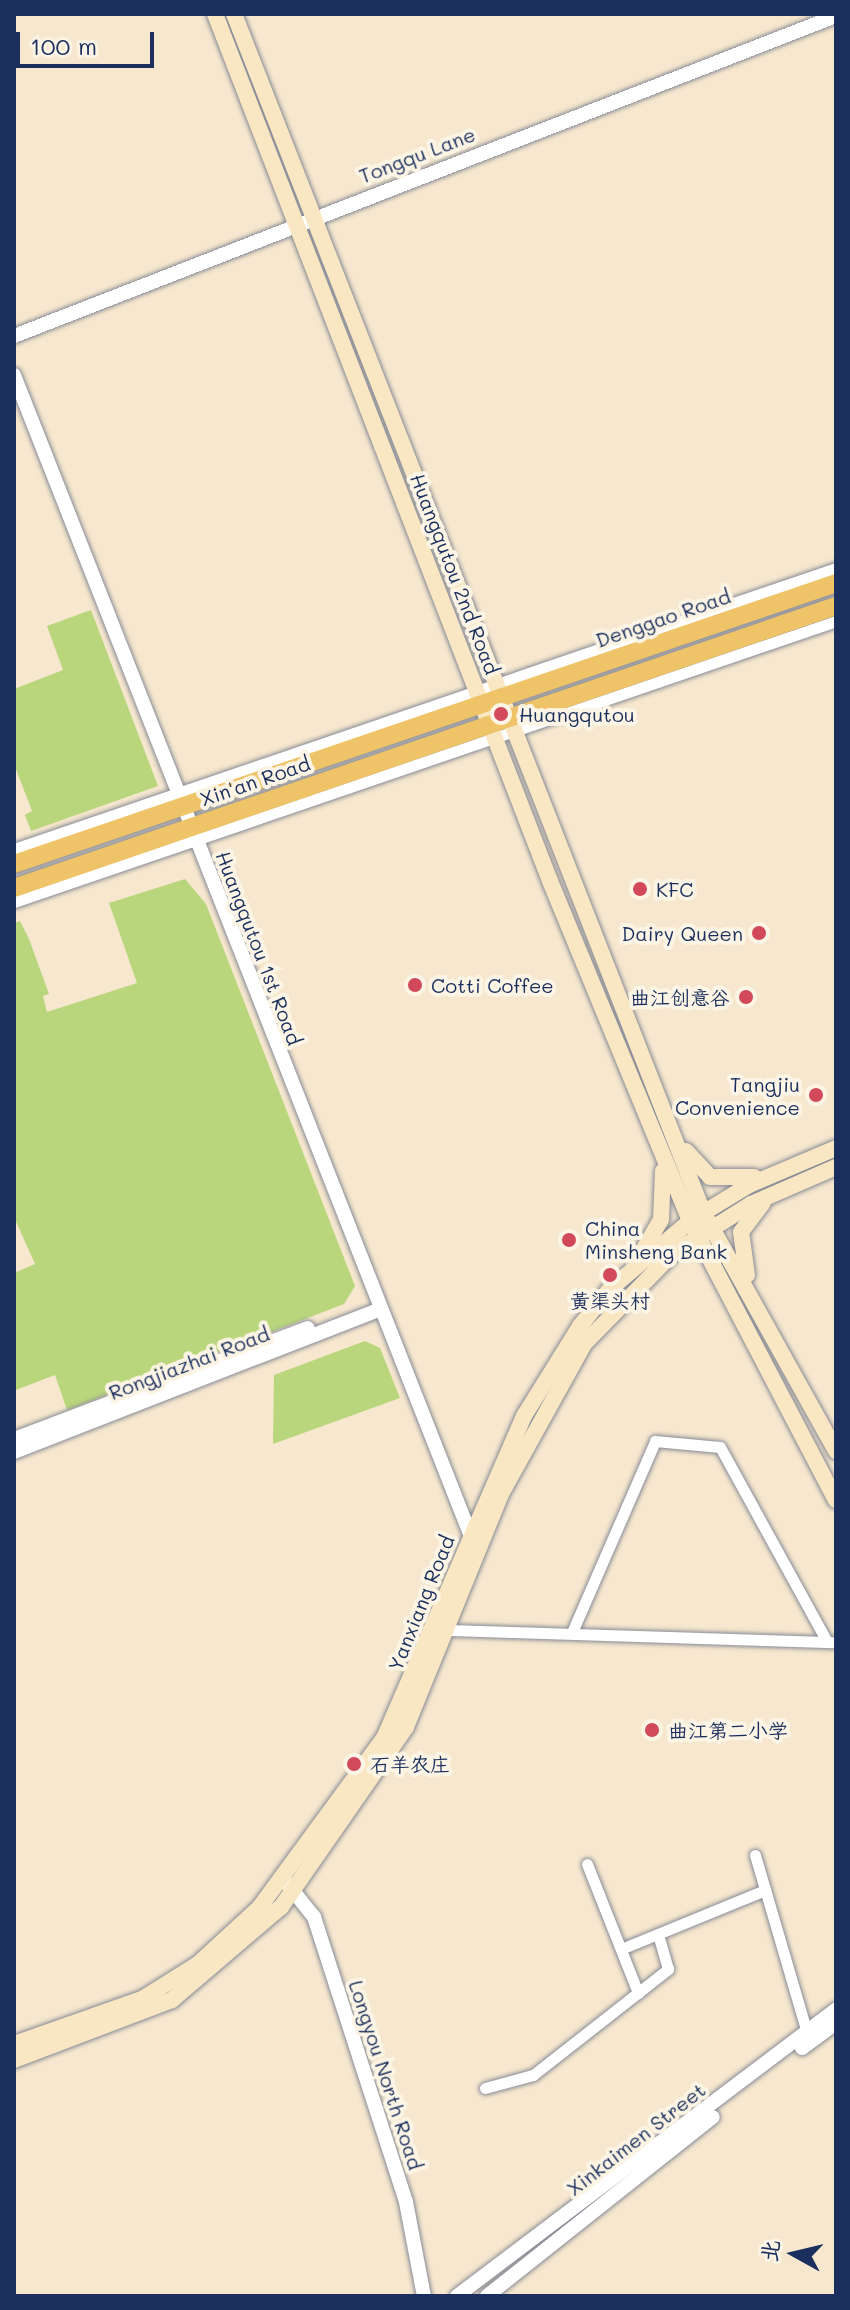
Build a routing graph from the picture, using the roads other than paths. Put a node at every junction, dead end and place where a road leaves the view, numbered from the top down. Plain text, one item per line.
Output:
1 (215, 14) edge
2 (234, 14) edge
3 (836, 16) edge
4 (308, 219) junction
5 (14, 336) edge
6 (14, 375) edge
7 (836, 568) edge
8 (836, 583) edge
9 (836, 606) edge
10 (836, 621) edge
11 (502, 689) junction
12 (480, 697) junction
13 (513, 724) junction
14 (492, 732) junction
15 (181, 800) junction
16 (194, 834) junction
17 (14, 849) edge
18 (14, 864) edge
19 (14, 888) edge
20 (14, 902) edge
21 (672, 1133) junction
22 (659, 1146) junction
23 (836, 1148) edge
24 (836, 1167) edge
25 (775, 1172) junction
26 (773, 1194) junction
27 (700, 1224) junction
28 (628, 1274) junction
29 (756, 1303) junction
30 (377, 1306) junction
31 (14, 1439) edge
32 (836, 1451) edge
33 (14, 1452) edge
34 (836, 1500) edge
35 (470, 1534) junction
36 (447, 1630) junction
37 (573, 1630) junction
38 (832, 1642) edge
39 (755, 1855) dead end
40 (587, 1864) dead end
41 (283, 1879) junction
42 (765, 1890) junction
43 (294, 1892) junction
44 (658, 1934) junction
45 (621, 1949) junction
46 (638, 1993) junction
47 (836, 2009) edge
48 (836, 2023) edge
49 (807, 2033) junction
50 (14, 2044) edge
51 (14, 2060) edge
52 (485, 2088) dead end
53 (424, 2296) edge
54 (457, 2296) edge
55 (487, 2296) edge

1 - 4 main road, Huangqutou 2nd Road
2 - 4 main road, Huangqutou 2nd Road
3 - 4 street, Tongqu Lane
4 - 5 street, Tongqu Lane
4 - 11 main road, Huangqutou 2nd Road
4 - 12 main road, Huangqutou 2nd Road
6 - 15 street, Huangqutou 1st Road
7 - 11 street
8 - 11 main road, Denggao Road
9 - 13 main road
10 - 13 street
11 - 12 main road, Xin'an Road
11 - 13 main road, Huangqutou 2nd Road
12 - 14 main road, Huangqutou 2nd Road
12 - 15 main road, Xin'an Road
13 - 14 main road, Xin'an Road
13 - 21 main road, Huangqutou 2nd Road
14 - 16 main road, Xin'an Road
14 - 22 main road, Huangqutou 2nd Road
15 - 16 street, Huangqutou 1st Road
15 - 17 street
15 - 18 main road, Xin'an Road
16 - 19 main road, Xin'an Road
16 - 20 street
16 - 30 street, Huangqutou 1st Road
21 - 25 main road
21 - 27 main road, Huangqutou 2nd Road
22 - 27 main road, Huangqutou 2nd Road
22 - 28 main road
23 - 25 main road, Yanxiang Road
24 - 26 main road, Yanxiang Road
25 - 27 main road, Yanxiang Road
26 - 27 main road, Yanxiang Road
26 - 29 main road
27 - 28 main road, Yanxiang Road
27 - 29 main road
27 - 34 main road
27 - 36 main road, Yanxiang Road
28 - 35 main road, Yanxiang Road
29 - 32 main road
30 - 31 street, Rongjiazhai Road
30 - 33 street, Rongjiazhai Road
30 - 35 street, Huangqutou 1st Road
35 - 41 main road, Yanxiang Road
36 - 37 street
36 - 43 main road, Yanxiang Road
37 - 38 street
37 - 38 street
39 - 42 street
40 - 45 street
41 - 43 street, Longyou North Road
41 - 50 main road, Yanxiang Road
42 - 44 street
42 - 49 street
43 - 51 main road, Yanxiang Road
43 - 53 street, Longyou North Road
44 - 45 street
44 - 46 street
45 - 46 street
46 - 52 street
47 - 49 street, Xinkaimen Street
48 - 55 street, Xinkaimen Street
49 - 54 street, Xinkaimen Street

